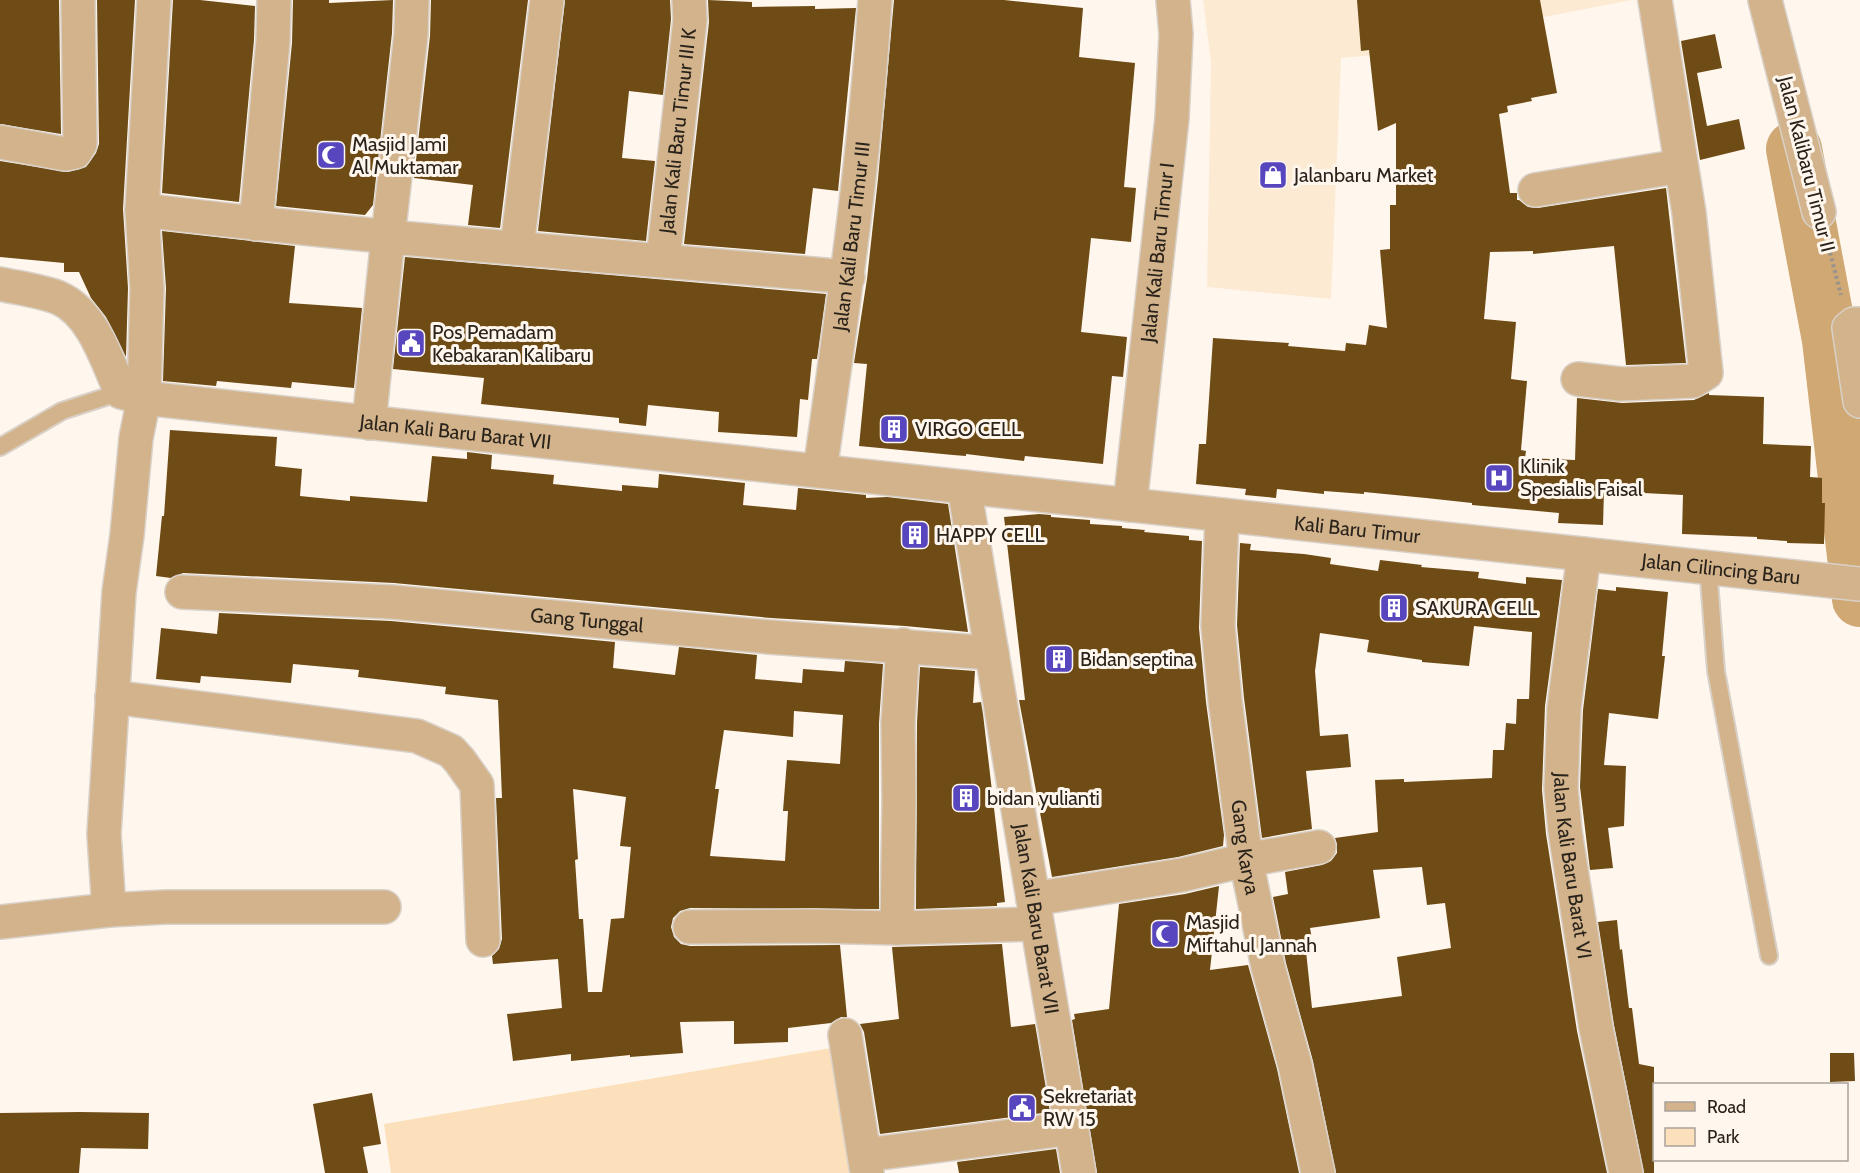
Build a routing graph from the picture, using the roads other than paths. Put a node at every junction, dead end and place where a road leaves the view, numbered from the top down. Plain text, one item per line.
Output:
1 (78, 0) edge
2 (154, 0) edge
3 (274, 0) edge
4 (412, 0) edge
5 (548, 0) edge
6 (689, 0) edge
7 (874, 0) edge
8 (1173, 0) edge
9 (1655, 0) edge
10 (1765, 0) edge
11 (0, 142) edge
12 (1681, 166) junction
13 (1535, 190) dead end
14 (142, 210) junction
15 (1820, 212) road end
16 (256, 224) junction
17 (388, 237) junction
18 (517, 247) junction
19 (663, 260) junction
20 (848, 277) junction
21 (0, 284) edge
22 (1855, 326) edge
23 (1578, 379) dead end
24 (133, 395) junction
25 (1860, 401) edge
26 (369, 423) junction
27 (0, 447) edge
28 (820, 471) junction
29 (964, 487) junction
30 (1130, 505) junction
31 (1222, 515) junction
32 (1584, 554) junction
33 (1708, 567) junction
34 (1860, 584) edge
35 (182, 592) dead end
36 (903, 645) junction
37 (992, 653) junction
38 (112, 698) junction
39 (1318, 847) dead end
40 (1246, 860) junction
41 (384, 907) dead end
42 (109, 910) junction
43 (1035, 911) junction
44 (0, 922) edge
45 (690, 927) dead end
46 (897, 928) junction
47 (483, 940) dead end
48 (1769, 956) dead end
49 (845, 1035) dead end
50 (1072, 1128) junction
51 (866, 1164) edge
52 (1079, 1173) edge
53 (1318, 1173) edge
54 (1626, 1173) edge

1 - 11 street
2 - 14 street
3 - 16 street
4 - 17 street
5 - 18 street
6 - 19 street, Jalan Kali Baru Timur III K
7 - 20 street, Jalan Kali Baru Timur III
8 - 30 street, Jalan Kali Baru Timur I
9 - 12 street
10 - 15 street, Jalan Kalibaru Timur II
12 - 13 street
12 - 23 street
14 - 16 street
14 - 24 street
16 - 17 street
17 - 18 street
17 - 26 street
18 - 19 street
19 - 20 street
20 - 28 street, Jalan Kali Baru Timur III
21 - 24 street
22 - 25 street
24 - 26 street, Jalan Kali Baru Barat VII
24 - 27 lane
24 - 38 street
26 - 28 street, Jalan Kali Baru Barat VII
28 - 29 street, Jalan Kali Baru Barat VII
29 - 30 street, Jalan Kali Baru Barat VII
29 - 37 street, Jalan Kali Baru Barat VII
30 - 31 street, Kali Baru Timur
31 - 32 street, Kali Baru Timur
31 - 40 street, Gang Karya
32 - 33 street, Jalan Cilincing Baru
32 - 54 street, Jalan Kali Baru Barat VI
33 - 34 street, Jalan Cilincing Baru
33 - 48 lane
35 - 36 street, Gang Tunggal
36 - 37 street, Gang Tunggal
36 - 46 street
37 - 43 street, Jalan Kali Baru Barat VII
38 - 42 street
38 - 47 street
39 - 40 street
40 - 43 street
40 - 53 street, Gang Karya
41 - 42 street
42 - 44 street
43 - 46 street
43 - 50 street, Jalan Kali Baru Barat VII
45 - 46 street
49 - 51 street
50 - 51 street
50 - 52 street, Jalan Kali Baru Barat VII

